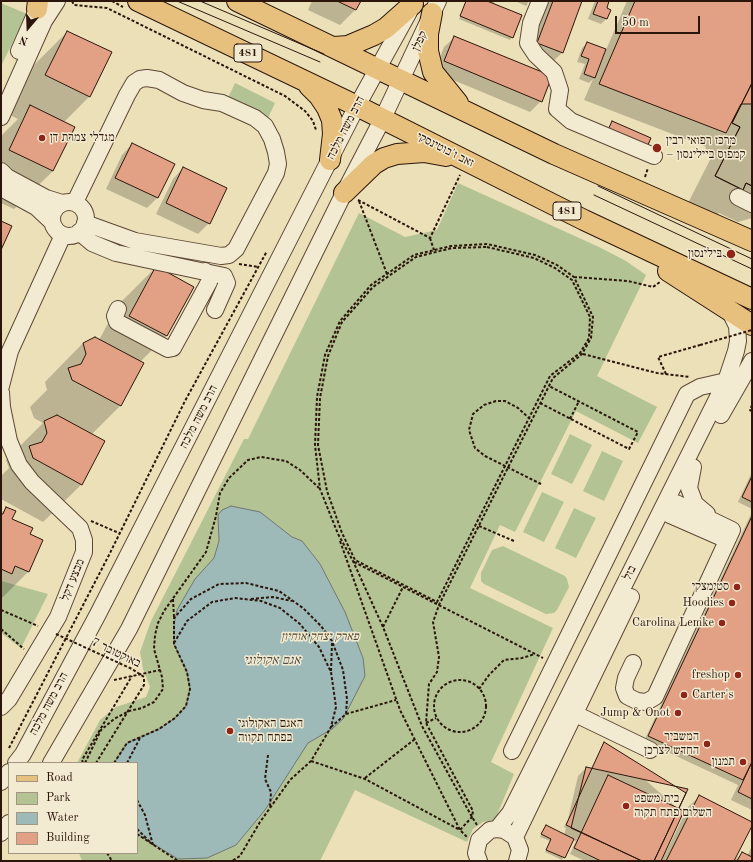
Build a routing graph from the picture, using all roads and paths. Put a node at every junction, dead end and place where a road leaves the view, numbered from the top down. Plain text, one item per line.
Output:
1 (57, 1) edge
2 (138, 1) edge
3 (236, 1) edge
4 (540, 1) edge
5 (414, 3) edge
6 (39, 4) edge
7 (435, 7) edge
8 (334, 47) junction
9 (378, 68) junction
10 (300, 79) junction
11 (401, 80) junction
12 (1, 95) edge
13 (357, 106) junction
14 (466, 112) junction
15 (1, 117) edge
16 (383, 118) junction
17 (654, 156) joint
18 (330, 160) junction
19 (466, 161) junction
20 (1, 171) edge
21 (1, 188) edge
22 (639, 191) junction
23 (351, 197) junction
24 (68, 203) junction
25 (584, 220) junction
26 (52, 222) junction
27 (82, 228) junction
28 (63, 235) junction
29 (430, 238) junction
30 (752, 241) edge
31 (434, 250) junction
32 (205, 270) junction
33 (387, 274) junction
34 (672, 274) junction
35 (574, 277) junction
36 (752, 299) edge
37 (118, 309) dead end
38 (215, 310) dead end
39 (730, 310) junction
40 (752, 325) edge
41 (752, 330) edge
42 (582, 354) junction
43 (752, 361) edge
44 (666, 374) junction
45 (726, 381) junction
46 (1, 386) edge
47 (549, 386) junction
48 (693, 390) junction
49 (1, 392) edge
50 (579, 401) junction
51 (540, 404) junction
52 (752, 405) edge
53 (752, 411) edge
54 (529, 418) junction
55 (570, 418) junction
56 (532, 420) junction
57 (505, 467) junction
58 (693, 467) junction
59 (508, 468) junction
60 (541, 484) dead end
61 (320, 489) junction
62 (670, 507) junction
63 (718, 523) junction
64 (78, 526) junction
65 (479, 526) junction
66 (120, 533) dead end
67 (338, 534) junction
68 (730, 535) junction
69 (514, 541) dead end
70 (353, 562) junction
71 (403, 587) junction
72 (173, 598) junction
73 (247, 599) junction
74 (293, 601) junction
75 (439, 605) junction
76 (1, 610) edge
77 (174, 618) junction
78 (383, 626) junction
79 (1, 629) edge
80 (52, 632) junction
81 (332, 640) junction
82 (174, 644) junction
83 (534, 654) junction
84 (34, 658) junction
85 (633, 663) dead end
86 (555, 664) junction
87 (160, 670) junction
88 (331, 672) junction
89 (132, 676) junction
90 (97, 683) junction
91 (479, 689) junction
92 (396, 700) junction
93 (1, 707) edge
94 (569, 711) junction
95 (346, 714) junction
96 (436, 718) junction
97 (526, 722) junction
98 (426, 723) junction
99 (331, 727) junction
100 (550, 734) junction
101 (140, 738) junction
102 (415, 739) junction
103 (650, 750) dead end
104 (512, 751) dead end
105 (268, 755) dead end
106 (311, 761) junction
107 (17, 762) edge
108 (52, 762) edge
109 (83, 762) edge
110 (85, 762) edge
111 (97, 762) edge
112 (115, 762) edge
113 (128, 762) edge
114 (8, 773) edge
115 (365, 779) junction
116 (1, 782) edge
117 (138, 802) edge
118 (270, 808) junction
119 (472, 817) junction
120 (8, 824) edge
121 (138, 830) edge
122 (460, 830) junction
123 (1, 834) edge
124 (138, 835) edge
125 (515, 837) junction
126 (484, 843) edge
127 (154, 846) junction
128 (521, 860) edge
129 (178, 861) edge
130 (232, 861) edge

1 - 15 street
2 - 10 main road, זאב ז'בוטינסקי / 481
3 - 8 main road
4 - 17 street
5 - 8 main road
5 - 9 street, קפלן
6 - 12 street
7 - 11 street, קפלן
7 - 14 main road
8 - 9 main road
9 - 11 main road
9 - 13 street, הרב משה מלכה
10 - 13 main road, זאב ז'בוטינסקי / 481
10 - 18 main road
11 - 14 main road
11 - 16 street
13 - 16 main road, זאב ז'בוטינסקי / 481
13 - 18 street, הרב משה מלכה
14 - 22 main road
16 - 19 main road, זאב ז'בוטינסקי / 481
16 - 23 street
17 - 22 path
18 - 107 street, הרב משה מלכה
19 - 23 main road
19 - 25 main road, זאב ז'בוטינסקי / 481
19 - 29 path
20 - 24 street
21 - 26 street
22 - 30 main road
23 - 29 path
23 - 33 path
23 - 90 street
24 - 26 street
24 - 27 street
24 - 27 street
25 - 34 main road
25 - 36 main road, זאב ז'בוטינסקי / 481
26 - 28 street
27 - 28 street
27 - 32 street
28 - 46 street
29 - 31 path
31 - 33 path
31 - 35 path
32 - 37 street
32 - 38 street
33 - 61 path
34 - 35 path
34 - 39 main road
35 - 42 path
39 - 40 main road
39 - 45 street, בזל
41 - 44 path, bridge
42 - 44 path
42 - 47 path
43 - 58 street, בזל
44 - 48 path
45 - 48 street
45 - 62 street, בזל
47 - 50 path
47 - 51 path
48 - 86 street
49 - 64 street, מבצע דקל
50 - 55 path
50 - 55 path
51 - 55 path
51 - 56 path
52 - 53 path
54 - 56 path
54 - 57 path
54 - 57 path
54 - 57 path
56 - 59 path
57 - 59 path
58 - 62 street, בזל
58 - 63 street
59 - 60 path
59 - 65 path
61 - 67 path
61 - 72 path
62 - 63 street
62 - 68 street
62 - 94 street, בזל
63 - 68 street
64 - 66 path
64 - 80 street, מבצע דקל
65 - 69 path
65 - 75 path
67 - 70 path
67 - 92 path
68 - 85 street
70 - 71 path
70 - 78 path
71 - 75 path
71 - 78 path
72 - 77 path
72 - 87 path
73 - 74 path
73 - 82 path
73 - 88 path
74 - 77 path
74 - 81 path
75 - 83 path
75 - 98 path
76 - 80 path
77 - 82 path
78 - 119 path
79 - 84 path
80 - 84 street, מבצע דקל
80 - 111 path, 7 באוקטובר, bridge
81 - 88 path
81 - 95 path
82 - 101 path
83 - 86 path
83 - 91 path
84 - 93 street, מבצע דקל
86 - 97 street
87 - 89 path
87 - 110 path
88 - 99 path
89 - 90 path
89 - 109 path, 7 באוקטובר
90 - 108 street
91 - 96 path
91 - 96 path
92 - 95 path
92 - 102 path
94 - 100 street, בזל
94 - 103 street
94 - 125 street, בזל
95 - 99 path
96 - 98 path
97 - 100 street
97 - 104 street
98 - 119 path
99 - 106 path
100 - 126 street, בזל
101 - 112 path
101 - 113 path
102 - 115 path
102 - 122 path
105 - 118 path
106 - 115 path
106 - 118 path
114 - 116 street
115 - 122 path
117 - 127 path
118 - 130 path
119 - 122 path
119 - 126 path
120 - 123 street
121 - 127 path
122 - 126 path
124 - 127 path
125 - 126 street
125 - 128 street
127 - 129 path

